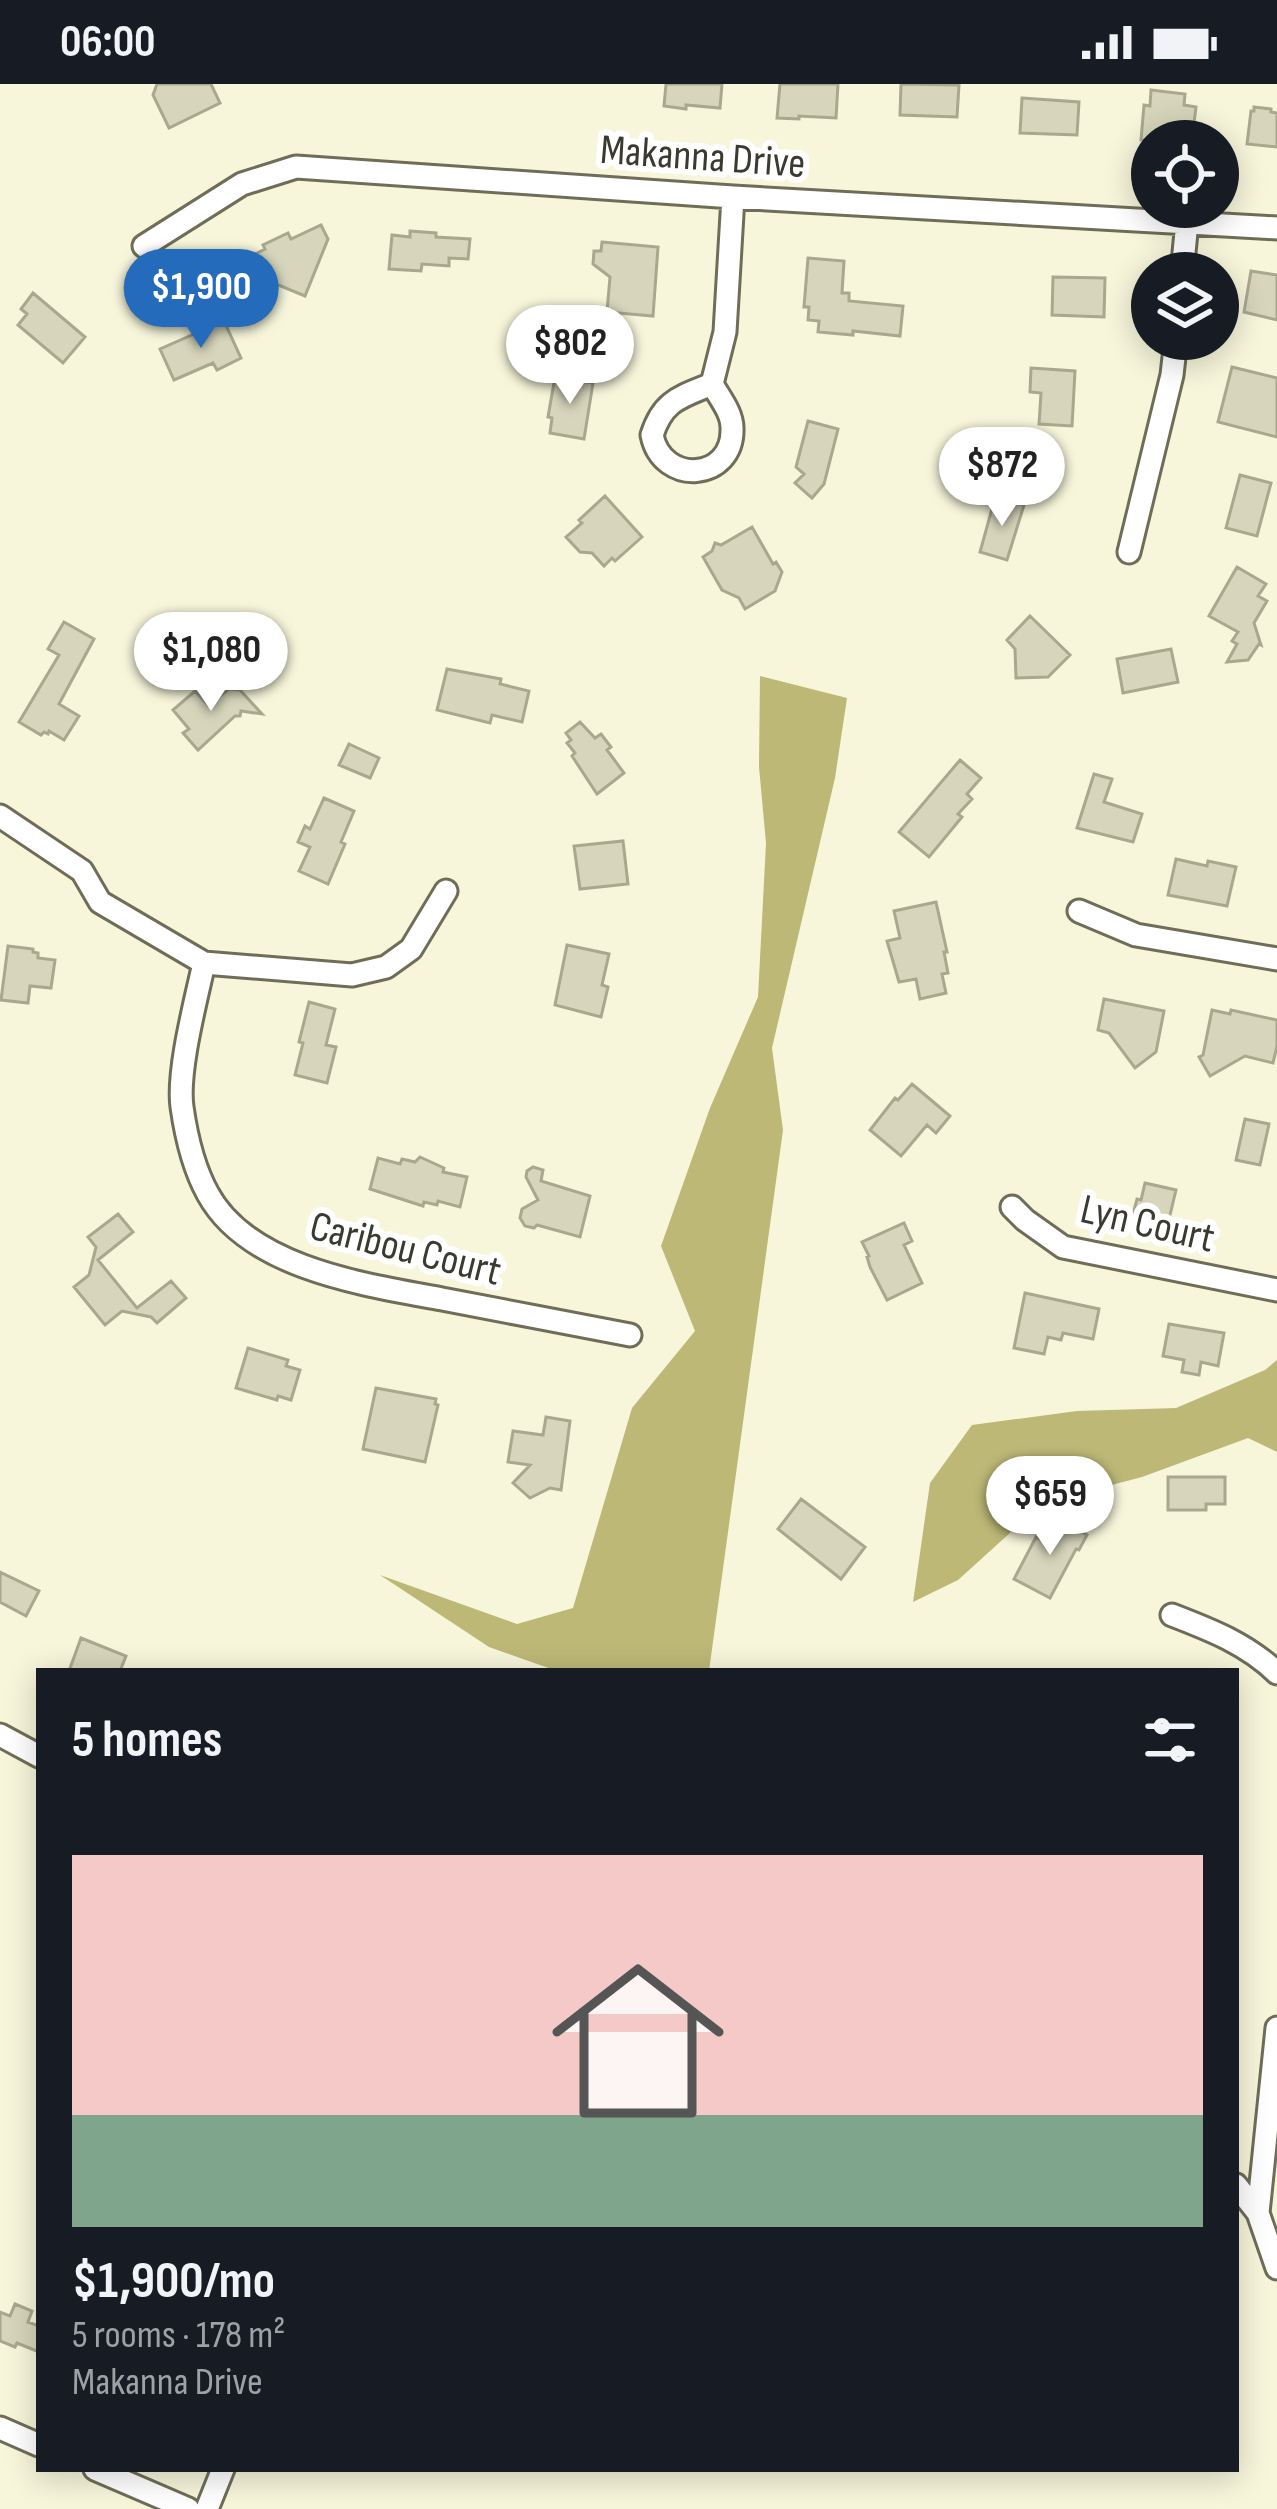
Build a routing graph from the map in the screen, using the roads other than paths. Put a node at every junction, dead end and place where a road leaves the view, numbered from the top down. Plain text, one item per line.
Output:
1 (734, 197) junction
2 (1131, 219) edge
3 (1239, 225) edge
4 (1277, 228) edge
5 (144, 245) dead end
6 (1174, 360) edge
7 (712, 384) dead end
8 (1130, 552) dead end
9 (0, 816) edge
10 (446, 890) dead end
11 (1079, 911) dead end
12 (1277, 959) edge
13 (204, 963) junction
14 (1012, 1207) dead end
15 (1277, 1290) edge
16 (630, 1335) dead end
17 (1172, 1615) dead end
18 (1277, 1673) edge
19 (0, 1735) edge
20 (36, 1754) edge
21 (1277, 2028) edge
22 (1239, 2189) edge
23 (1258, 2213) junction
24 (1277, 2267) edge
25 (0, 2428) edge
26 (36, 2444) edge
27 (102, 2472) edge
28 (222, 2472) edge
29 (188, 2509) edge
30 (207, 2509) edge

1 - 2 street, Makanna Drive
1 - 5 street, Makanna Drive
1 - 7 street
3 - 4 street, Makanna Drive
6 - 8 street
9 - 13 street
10 - 13 street
11 - 12 street
13 - 16 street, Caribou Court
14 - 15 street, Lyn Court
17 - 18 street
19 - 20 street
21 - 23 street
22 - 23 street
23 - 24 street
25 - 26 street
27 - 29 street
28 - 30 street

